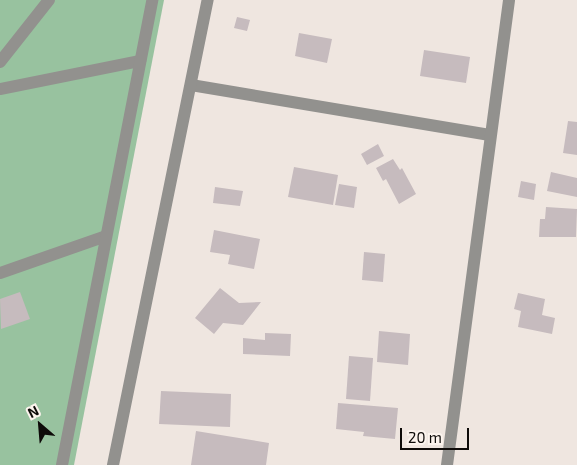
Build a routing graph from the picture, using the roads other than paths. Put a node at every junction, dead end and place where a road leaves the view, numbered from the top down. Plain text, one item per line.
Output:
1 (49, 0) edge
2 (152, 0) edge
3 (208, 0) edge
4 (509, 0) edge
5 (140, 61) junction
6 (0, 62) edge
7 (191, 85) junction
8 (0, 89) edge
9 (490, 135) junction
10 (106, 236) junction
11 (0, 273) edge
12 (62, 465) edge
13 (113, 465) edge
14 (447, 465) edge

1 - 6 street
2 - 5 street
3 - 7 street
4 - 9 street
5 - 8 street
5 - 10 street
7 - 9 street
7 - 13 street
9 - 14 street
10 - 11 street
10 - 12 street

